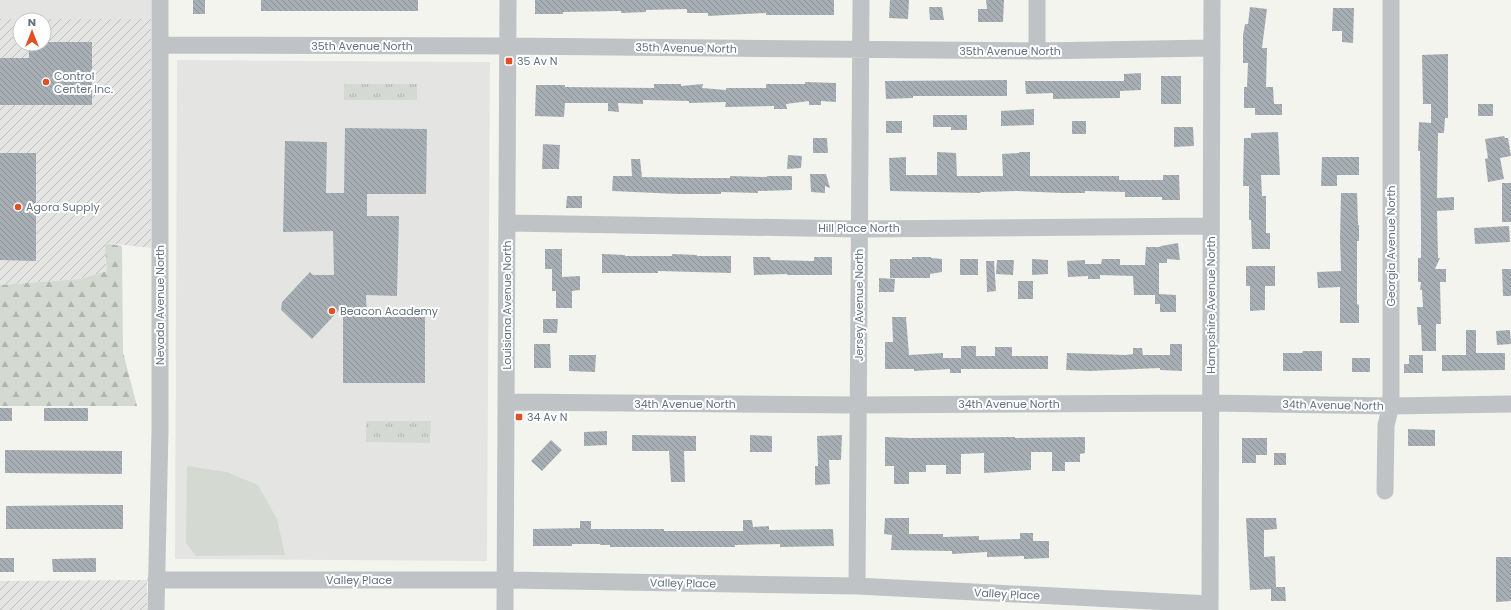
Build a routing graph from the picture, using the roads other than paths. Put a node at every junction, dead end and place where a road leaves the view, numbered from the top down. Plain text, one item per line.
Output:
1 (160, 0) edge
2 (508, 0) edge
3 (861, 0) edge
4 (1038, 0) edge
5 (1212, 0) edge
6 (1391, 0) edge
7 (160, 45) junction
8 (508, 46) junction
9 (1211, 48) junction
10 (860, 50) junction
11 (1037, 51) junction
12 (507, 223) junction
13 (1211, 226) junction
14 (859, 229) junction
15 (507, 402) junction
16 (1211, 403) junction
17 (1511, 404) edge
18 (858, 405) junction
19 (1391, 406) junction
20 (1385, 492) dead end
21 (156, 580) junction
22 (505, 580) junction
23 (857, 586) junction
24 (1210, 607) edge
25 (156, 610) edge
26 (505, 610) edge

1 - 7 street, Nevada Avenue North
2 - 8 street, Louisiana Avenue North
3 - 10 street, Jersey Avenue North
4 - 11 street
5 - 9 street, Hampshire Avenue North
6 - 19 street, Georgia Avenue North
7 - 8 street, 35th Avenue North
7 - 21 street, Nevada Avenue North
8 - 10 street, 35th Avenue North
8 - 12 street, Louisiana Avenue North
9 - 11 street, 35th Avenue North
9 - 13 street, Hampshire Avenue North
10 - 11 street, 35th Avenue North
10 - 14 street, Jersey Avenue North
12 - 14 street, Hill Place North
12 - 15 street, Louisiana Avenue North
13 - 14 street, Hill Place North
13 - 16 street, Hampshire Avenue North
14 - 18 street, Jersey Avenue North
15 - 18 street, 34th Avenue North
15 - 22 street, Louisiana Avenue North
16 - 18 street, 34th Avenue North
16 - 19 street, 34th Avenue North
16 - 24 street, Hampshire Avenue North
17 - 19 street, 34th Avenue North
18 - 23 street, Jersey Avenue North
19 - 20 street, Georgia Avenue North
21 - 22 street, Valley Place
21 - 25 street, Nevada Avenue North
22 - 23 street, Valley Place
22 - 26 street, Louisiana Avenue North
23 - 24 street, Valley Place

